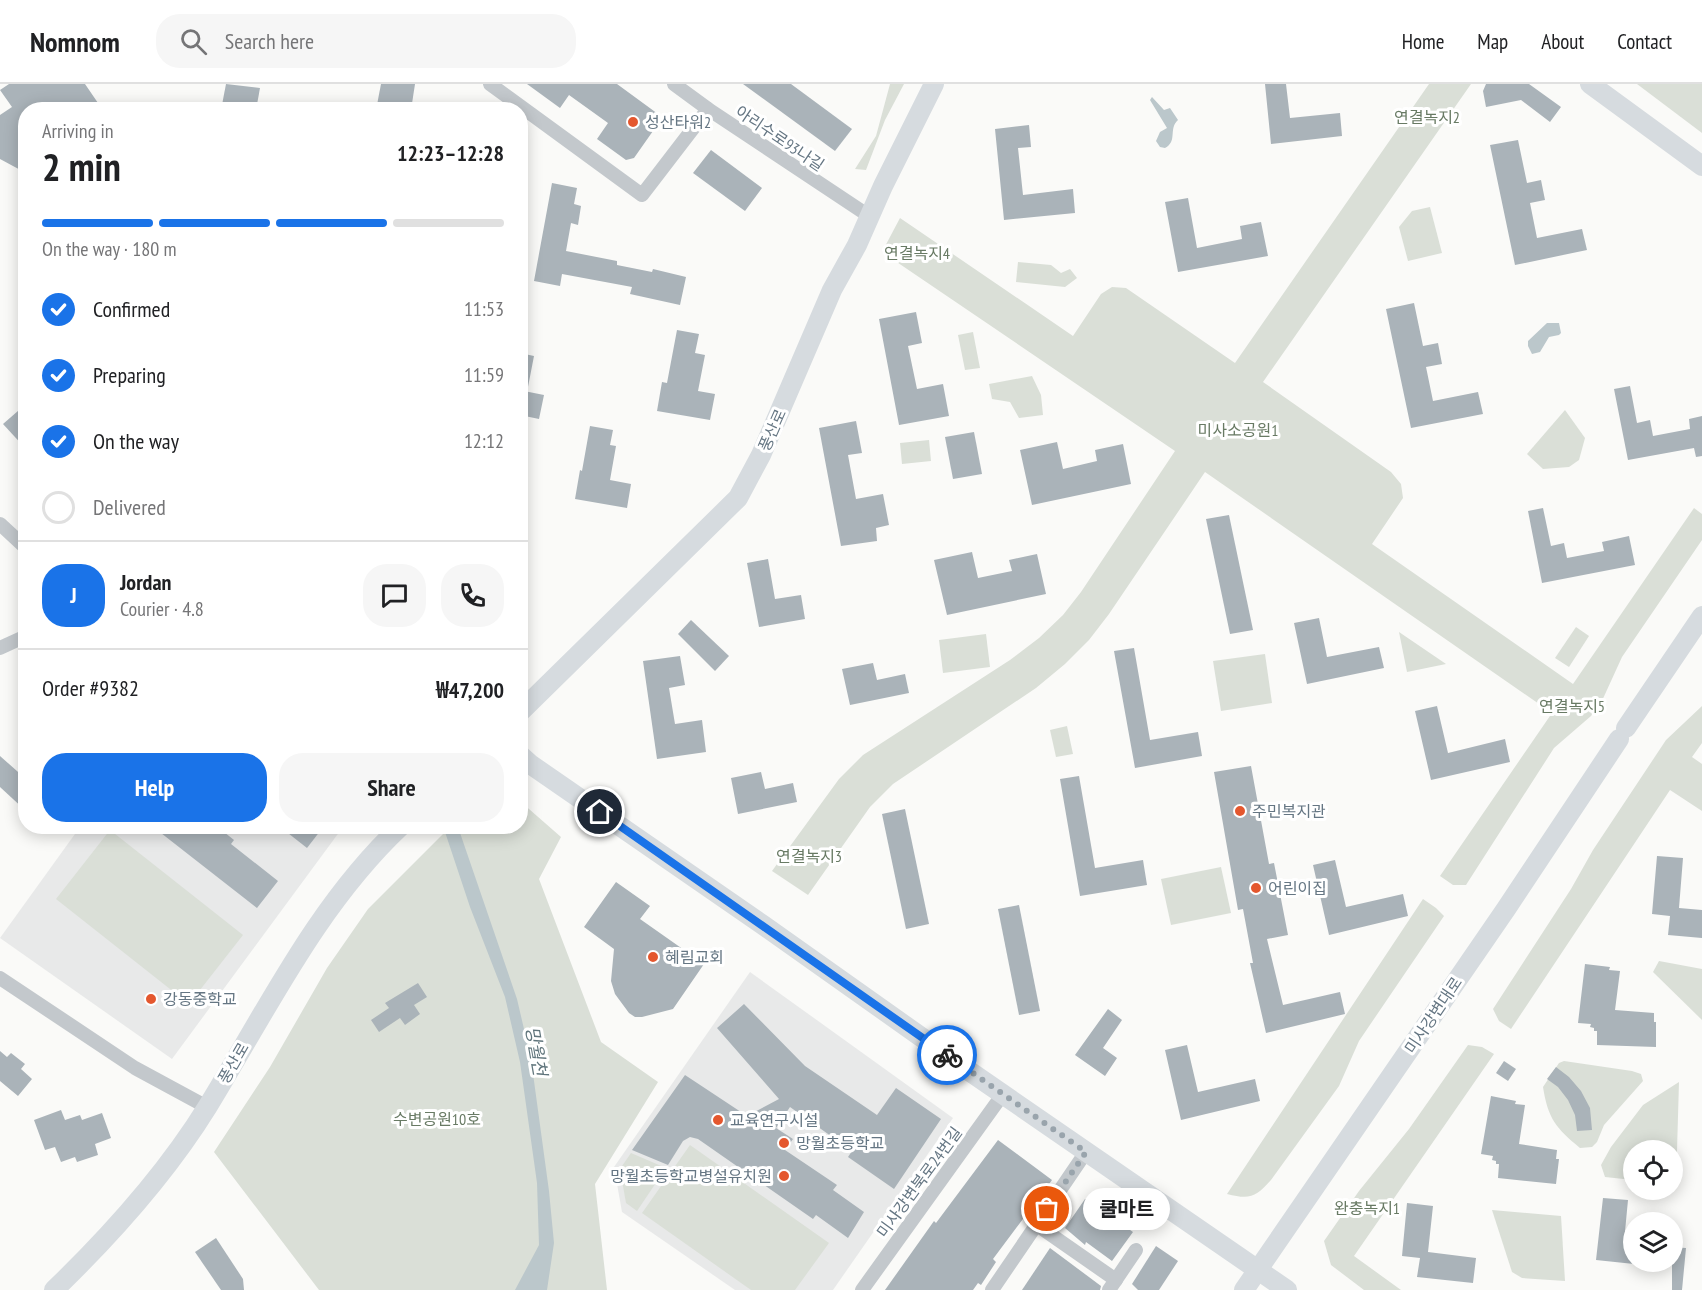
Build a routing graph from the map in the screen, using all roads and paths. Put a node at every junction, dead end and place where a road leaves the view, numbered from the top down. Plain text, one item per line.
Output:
1 (490, 84) edge
2 (674, 84) edge
3 (934, 84) edge
4 (1590, 84) edge
5 (515, 102) edge
6 (708, 109) junction
7 (528, 112) edge
8 (1702, 166) edge
9 (869, 216) junction
10 (0, 524) edge
11 (18, 541) edge
12 (1702, 616) edge
13 (18, 640) edge
14 (0, 648) edge
15 (528, 704) edge
16 (528, 762) edge
17 (394, 834) edge
18 (0, 978) edge
19 (1003, 1094) junction
20 (207, 1107) junction
21 (1086, 1152) junction
22 (1037, 1225) junction
23 (1136, 1250) dead end
24 (1259, 1270) junction
25 (1113, 1285) edge
26 (54, 1290) edge
27 (862, 1290) edge
28 (992, 1290) edge
29 (1244, 1290) edge
30 (1287, 1290) edge

1 - 5 street
2 - 6 street, 아리수로93나길
3 - 9 street, 풍산로
4 - 8 street
6 - 7 street
6 - 9 street, 아리수로93나길
9 - 15 street, 풍산로
10 - 11 street
12 - 24 street, 미사강변대로
13 - 14 street
16 - 19 street
17 - 20 street, 풍산로
18 - 20 street
19 - 21 street
19 - 27 street, 미사강변북로24번길
20 - 26 street, 풍산로
21 - 22 street
21 - 24 street
22 - 25 street
22 - 28 street
23 - 25 street
24 - 29 street, 미사강변대로
24 - 30 street

